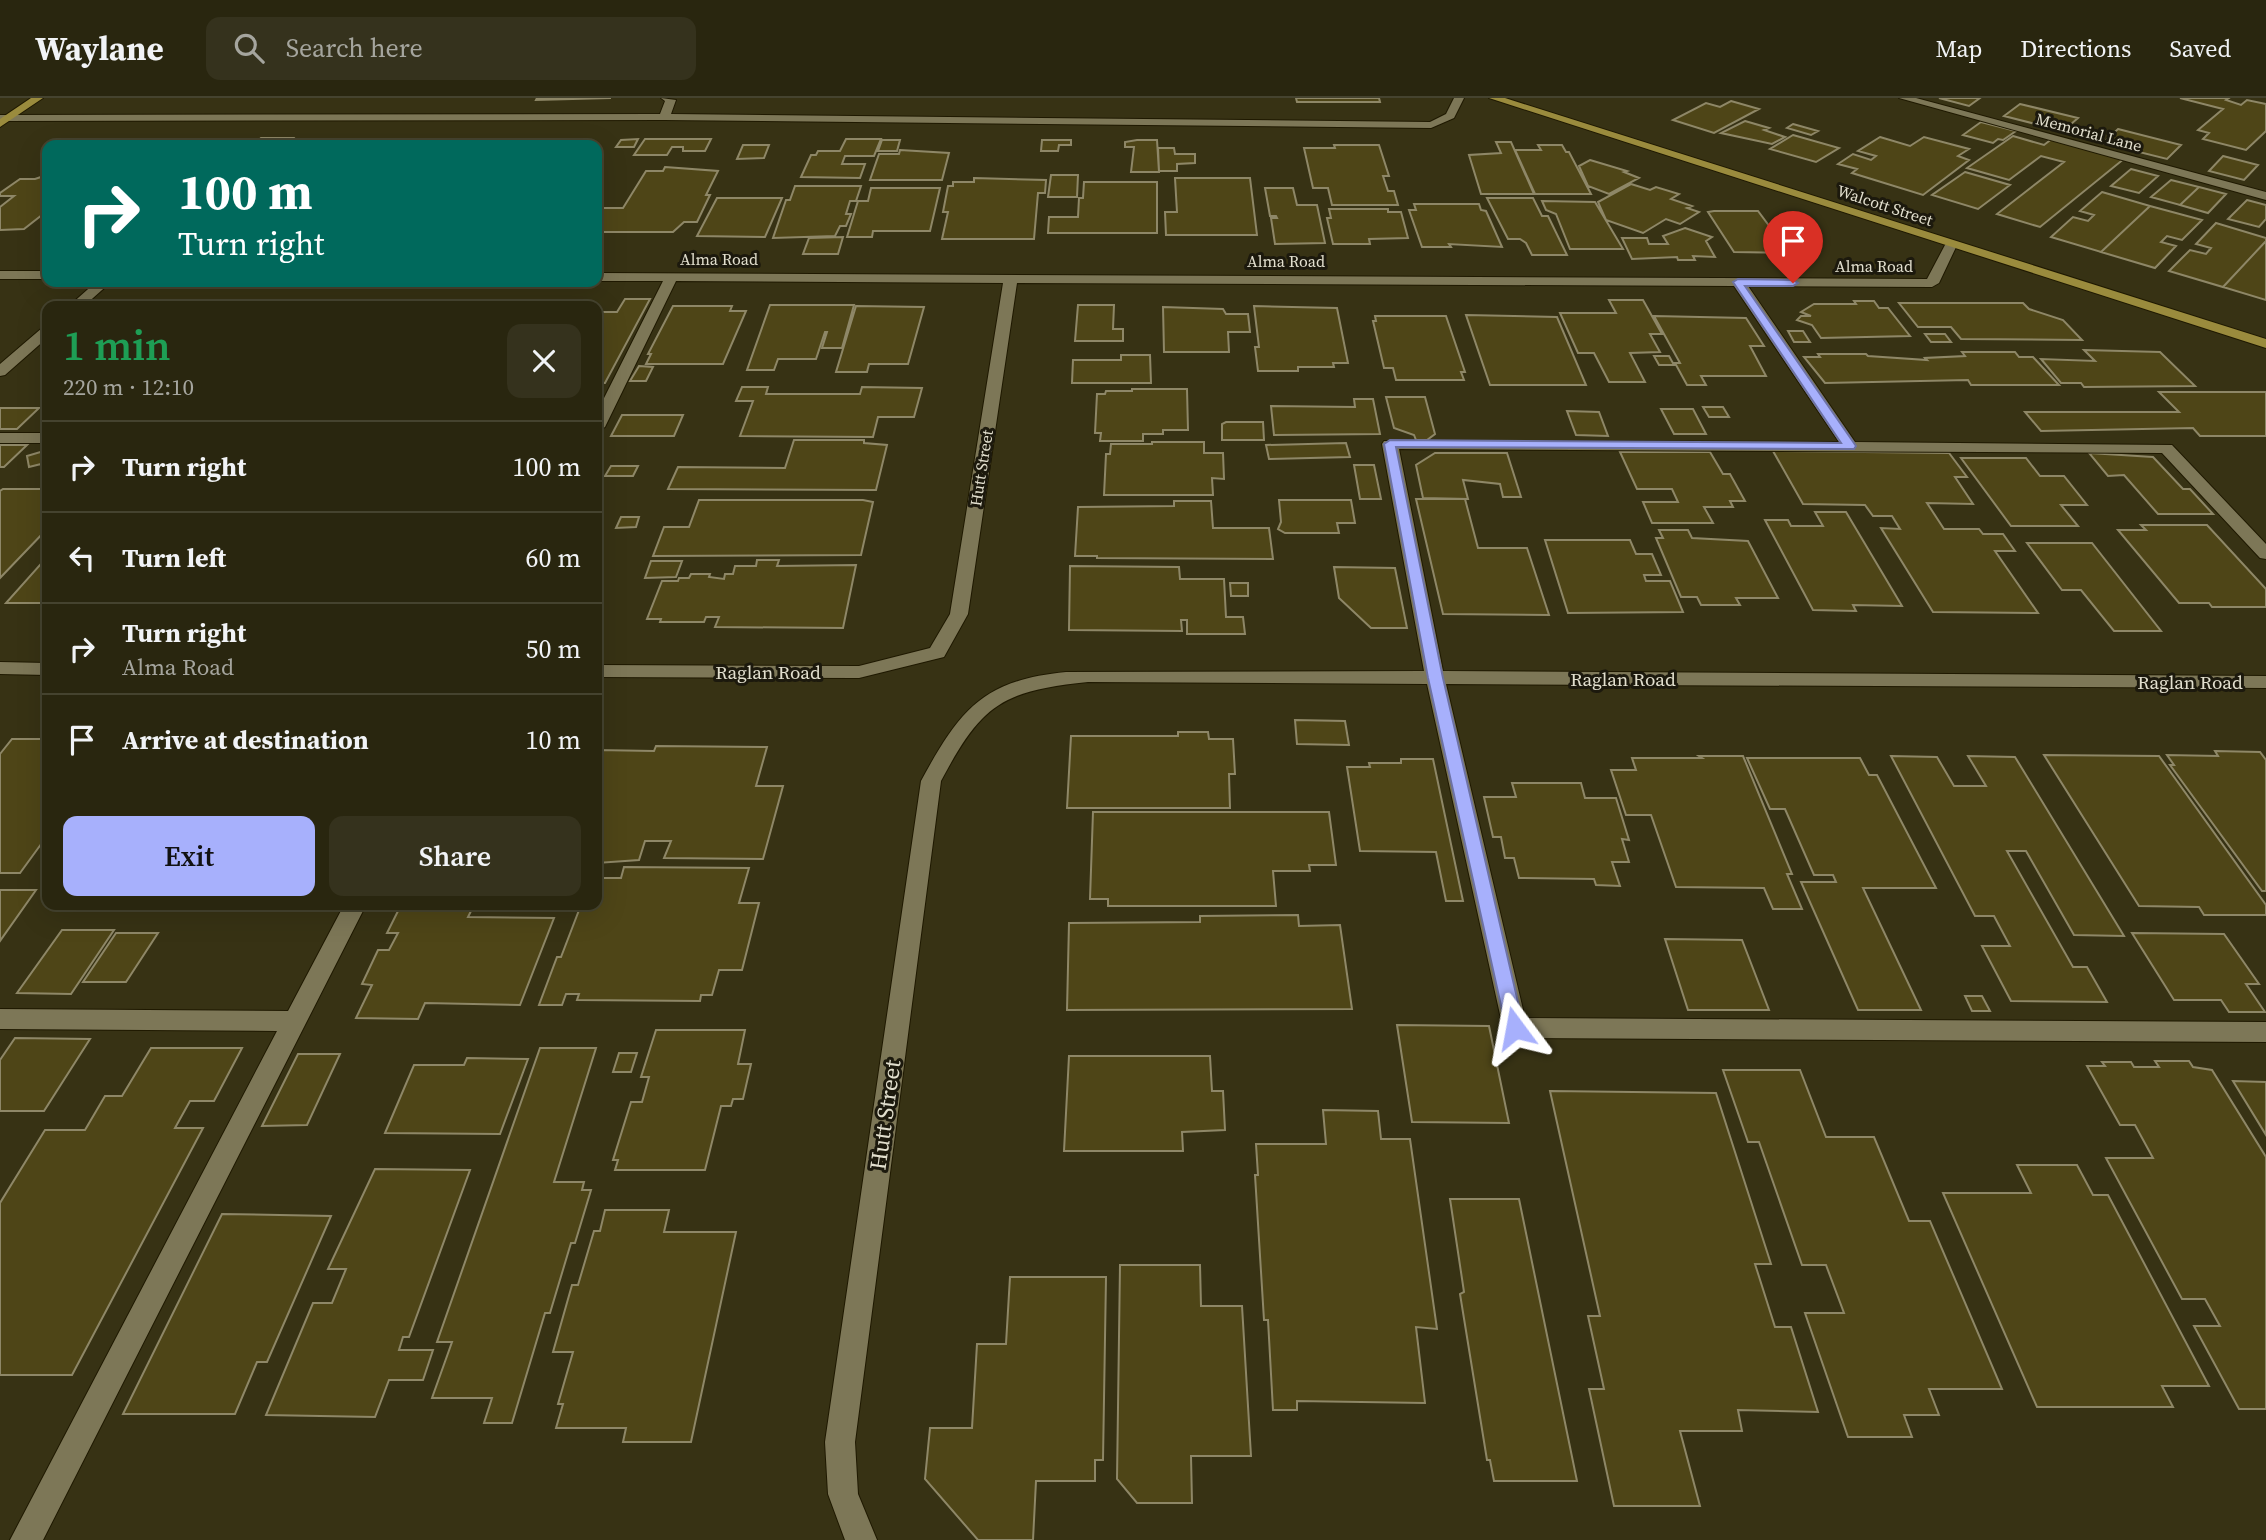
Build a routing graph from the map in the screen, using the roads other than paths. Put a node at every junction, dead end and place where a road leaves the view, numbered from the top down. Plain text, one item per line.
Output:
1 (38, 98) edge
2 (666, 98) edge
3 (1459, 98) edge
4 (1494, 98) edge
5 (1904, 98) edge
6 (664, 117) junction
7 (3, 120) edge
8 (2265, 194) edge
9 (1951, 244) junction
10 (0, 275) edge
11 (42, 275) edge
12 (602, 277) edge
13 (672, 277) junction
14 (1011, 277) junction
15 (1738, 282) junction
16 (98, 287) edge
17 (82, 301) edge
18 (42, 335) edge
19 (2266, 344) edge
20 (0, 372) edge
21 (602, 418) edge
22 (0, 438) edge
23 (42, 438) edge
24 (1850, 446) junction
25 (2266, 554) edge
26 (937, 653) joint
27 (0, 668) edge
28 (42, 669) edge
29 (602, 671) edge
30 (1435, 678) junction
31 (2266, 682) edge
32 (985, 704) joint
33 (352, 910) edge
34 (0, 1019) edge
35 (294, 1021) junction
36 (2266, 1032) edge
37 (26, 1540) edge
38 (861, 1540) edge

1 - 7 main road
2 - 6 street
3 - 6 street
4 - 9 main road, Walcott Street
5 - 8 street, Memorial Lane
6 - 7 street
9 - 15 street, Alma Road
9 - 19 main road, Walcott Street
10 - 11 street
12 - 13 street, Alma Road
13 - 14 street, Alma Road
13 - 21 street
14 - 15 street, Alma Road
14 - 26 street, Hutt Street
15 - 24 street
16 - 17 street
18 - 20 street
22 - 23 street
24 - 25 street
24 - 30 street
26 - 29 street, Raglan Road
27 - 28 street
30 - 31 street, Raglan Road
30 - 32 street, Raglan Road
30 - 36 street
32 - 38 street, Hutt Street
33 - 35 street
34 - 35 street
35 - 37 street

